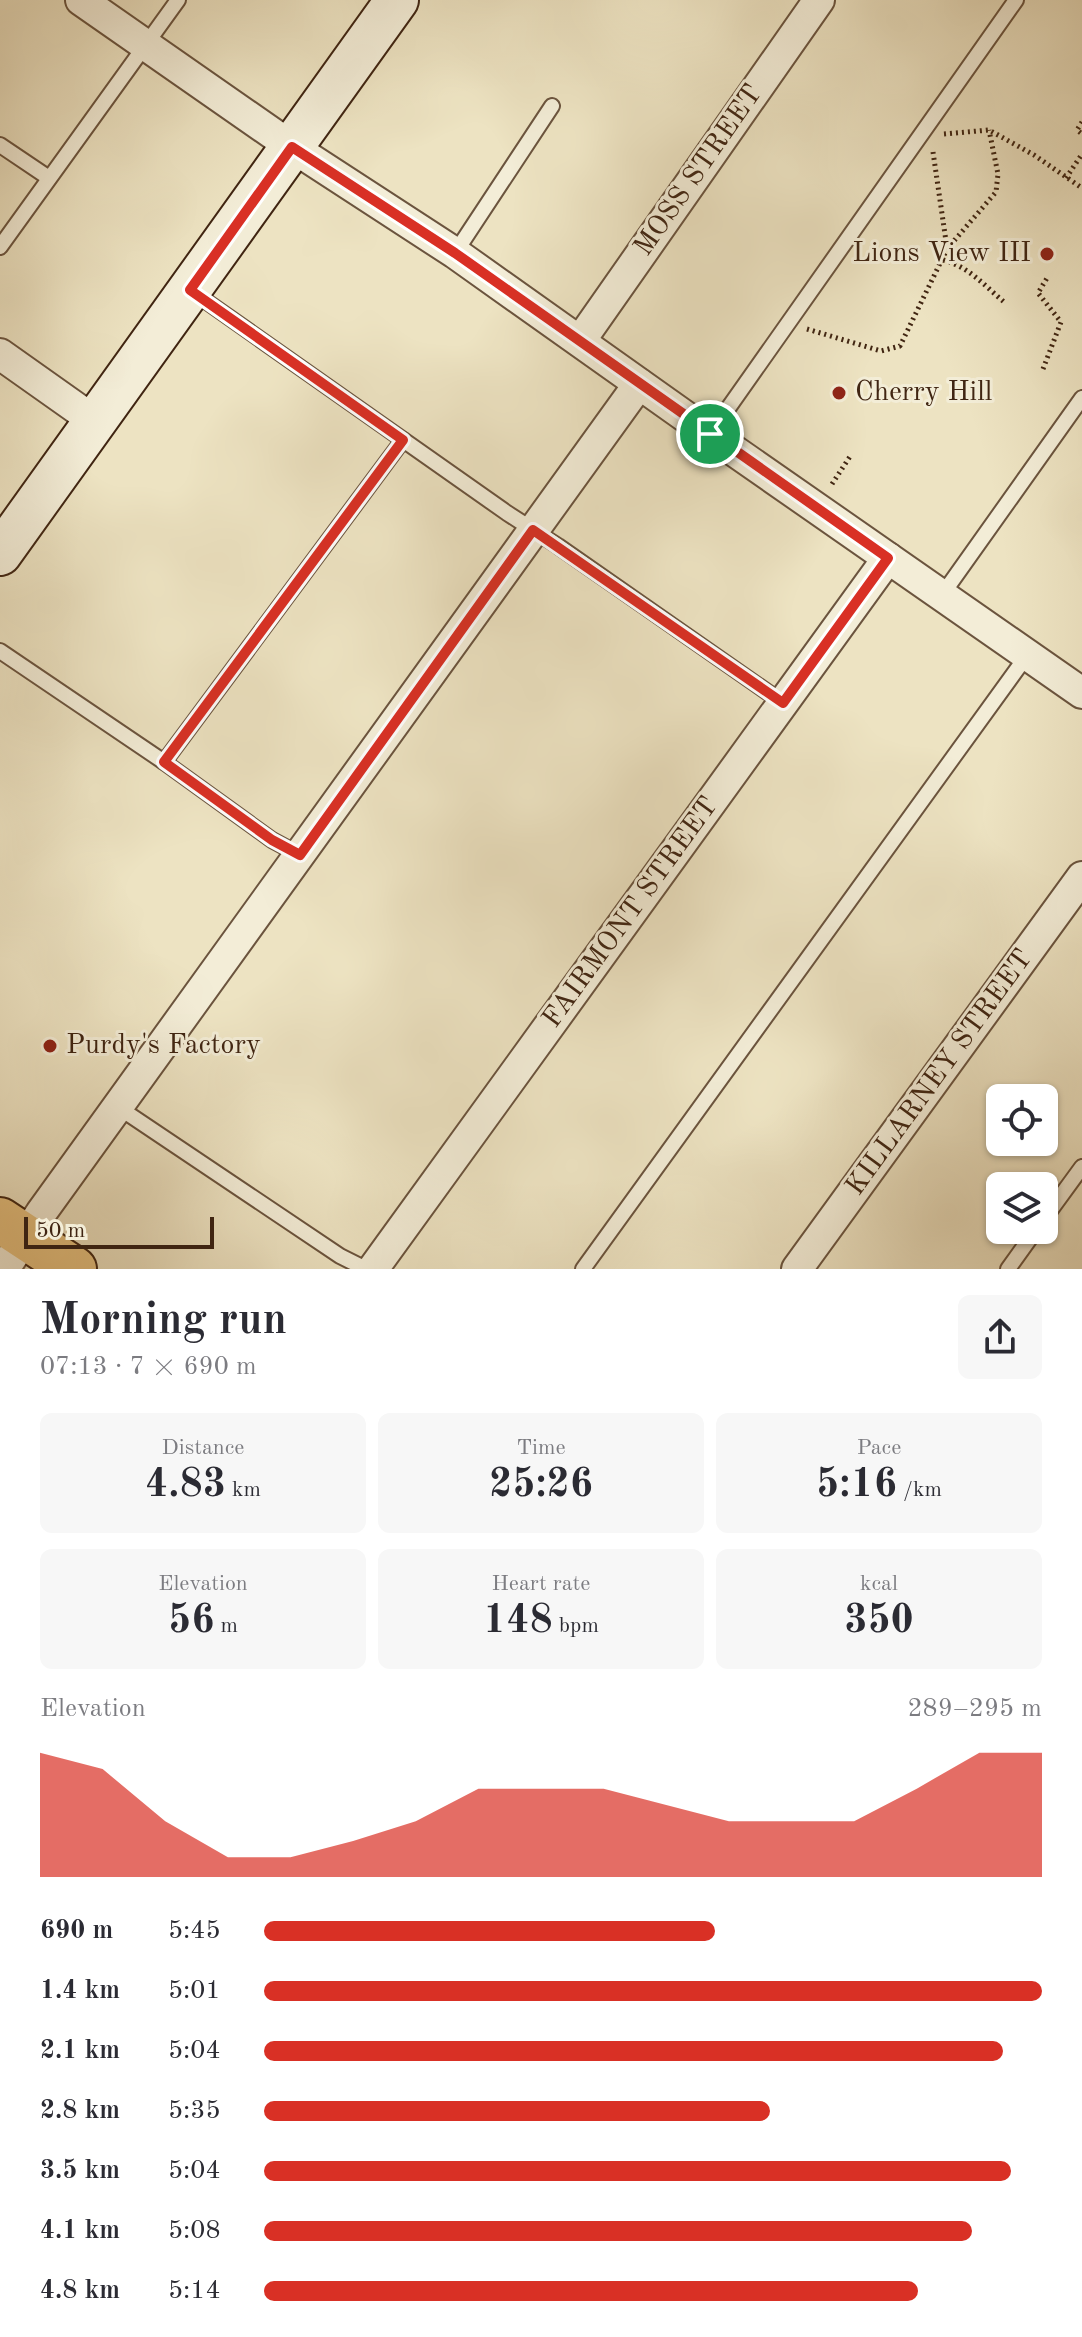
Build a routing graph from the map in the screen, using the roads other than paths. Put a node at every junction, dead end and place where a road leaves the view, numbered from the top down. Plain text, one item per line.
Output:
1 (81, 0) edge
2 (178, 0) edge
3 (397, 0) edge
4 (819, 0) edge
5 (1016, 0) edge
6 (147, 45) junction
7 (552, 106) dead end
8 (0, 145) edge
9 (292, 147) junction
10 (49, 178) junction
11 (0, 247) edge
12 (455, 253) junction
13 (190, 290) junction
14 (580, 341) junction
15 (0, 354) edge
16 (639, 384) junction
17 (1082, 398) edge
18 (96, 422) junction
19 (710, 434) junction
20 (403, 440) junction
21 (533, 530) junction
22 (0, 554) edge
23 (888, 558) junction
24 (942, 595) junction
25 (0, 651) edge
26 (1028, 654) junction
27 (1080, 687) edge
28 (783, 703) junction
29 (164, 762) junction
30 (300, 855) junction
31 (1082, 877) edge
32 (118, 1107) junction
33 (1082, 1167) edge
34 (1058, 1200) edge
35 (10, 1242) edge
36 (1026, 1244) edge
37 (68, 1267) edge
38 (366, 1269) edge
39 (373, 1269) edge
40 (583, 1269) edge
41 (797, 1269) edge
42 (1008, 1269) edge

1 - 6 street
2 - 6 lane
3 - 9 street
4 - 14 street, MOSS STREET
5 - 19 lane
6 - 9 street
6 - 10 lane
7 - 12 lane
8 - 10 lane
9 - 12 street
9 - 13 street
10 - 11 lane
12 - 14 street
13 - 18 street
13 - 20 lane
14 - 16 street
15 - 18 street
16 - 19 street
16 - 21 street
17 - 24 lane
18 - 22 street
19 - 23 street
20 - 21 lane
20 - 29 lane
21 - 28 lane
21 - 30 street
23 - 24 street
23 - 28 street, FAIRMONT STREET
24 - 26 street
25 - 29 lane
26 - 27 street
26 - 40 lane
28 - 39 street, FAIRMONT STREET
29 - 30 lane
30 - 32 street
31 - 41 street, KILLARNEY STREET
32 - 35 street
32 - 38 lane
33 - 34 lane
35 - 37 main road
36 - 42 lane

